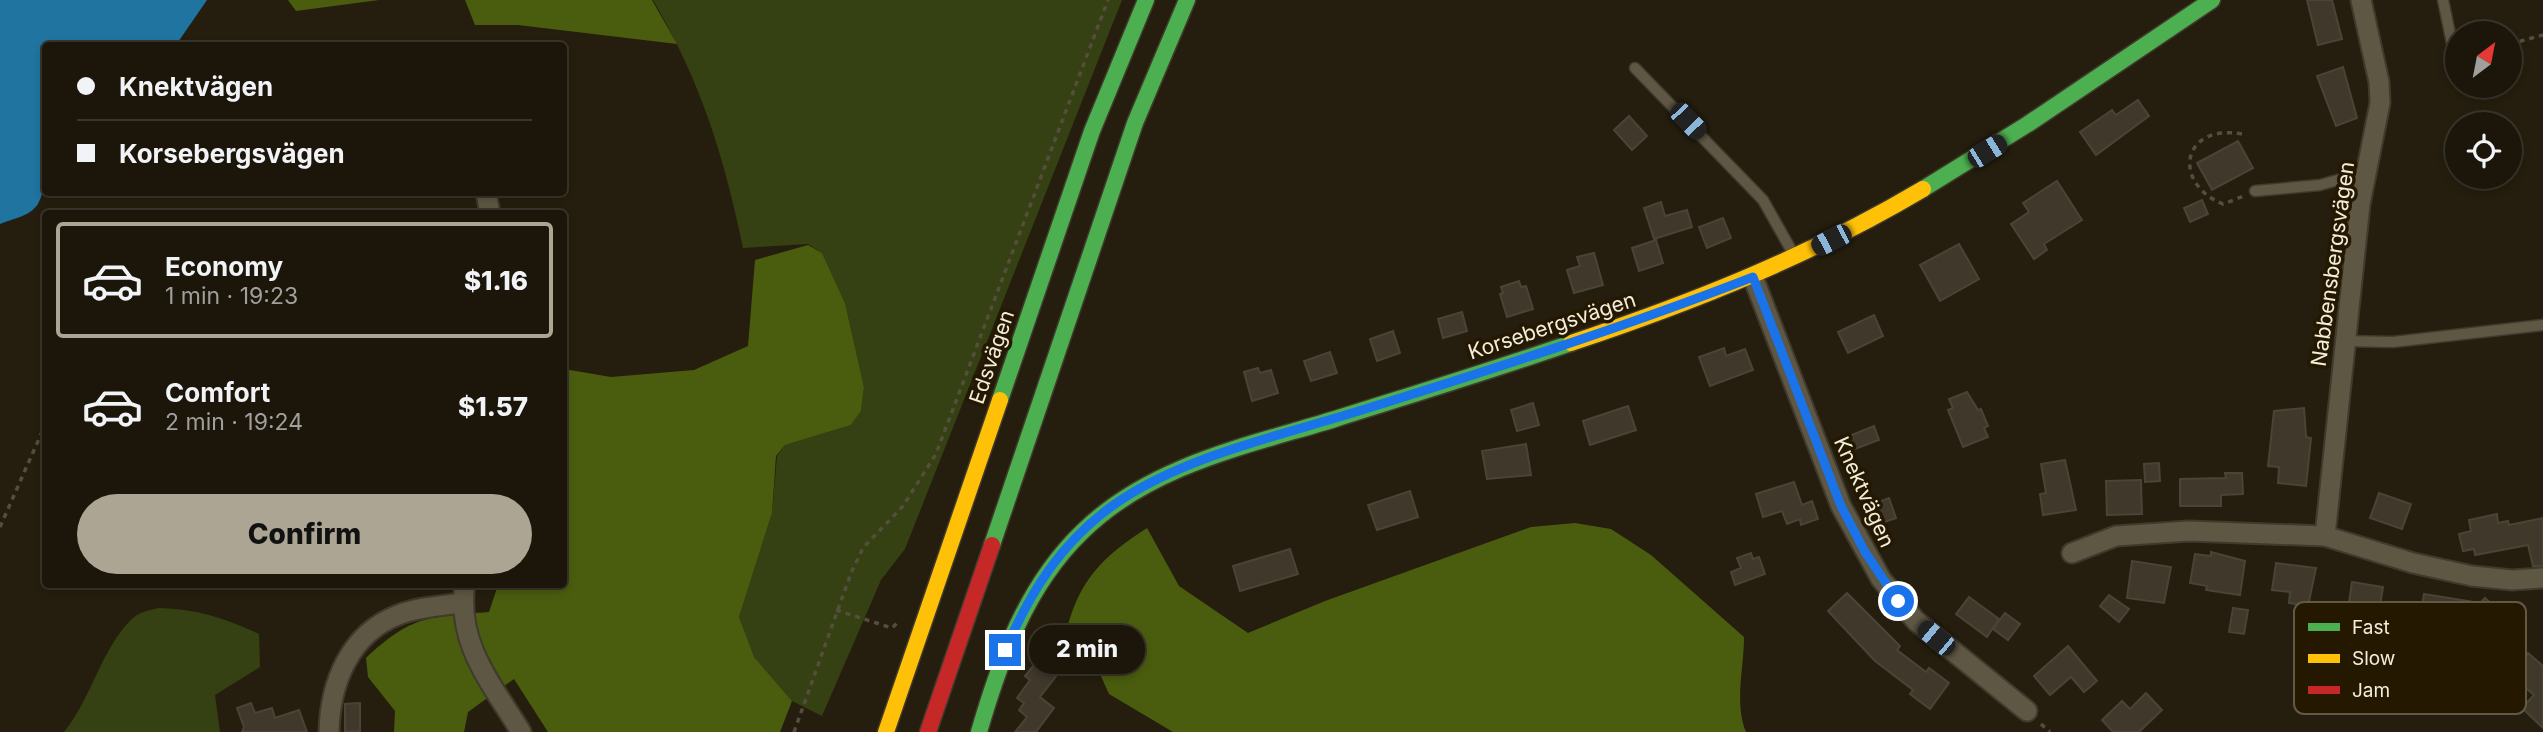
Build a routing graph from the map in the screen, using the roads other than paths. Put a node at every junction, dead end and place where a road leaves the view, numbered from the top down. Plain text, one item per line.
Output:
1 (1146, 0) edge
2 (1187, 0) edge
3 (2212, 0) edge
4 (2361, 0) edge
5 (2443, 0) edge
6 (2447, 21) edge
7 (1635, 68) dead end
8 (2365, 178) junction
9 (2255, 191) road end
10 (1796, 258) junction
11 (1753, 277) junction
12 (2543, 325) edge
13 (2344, 341) junction
14 (2325, 536) junction
15 (2072, 553) dead end
16 (2543, 578) edge
17 (463, 594) edge
18 (2027, 711) dead end
19 (329, 732) edge
20 (521, 732) edge
21 (886, 732) edge
22 (928, 732) edge
23 (979, 732) edge

1 - 21 main road, Edsvägen
2 - 22 main road
3 - 10 main road, Korsebergsvägen
4 - 8 street, Nabbensbergsvägen
5 - 6 lane
7 - 10 lane
8 - 9 lane
8 - 13 street, Nabbensbergsvägen
10 - 11 main road, Korsebergsvägen
11 - 18 street, Knektvägen
11 - 23 main road, Korsebergsvägen
12 - 13 lane
13 - 14 street, Nabbensbergsvägen
14 - 15 street
14 - 16 street
17 - 19 street
17 - 20 street

